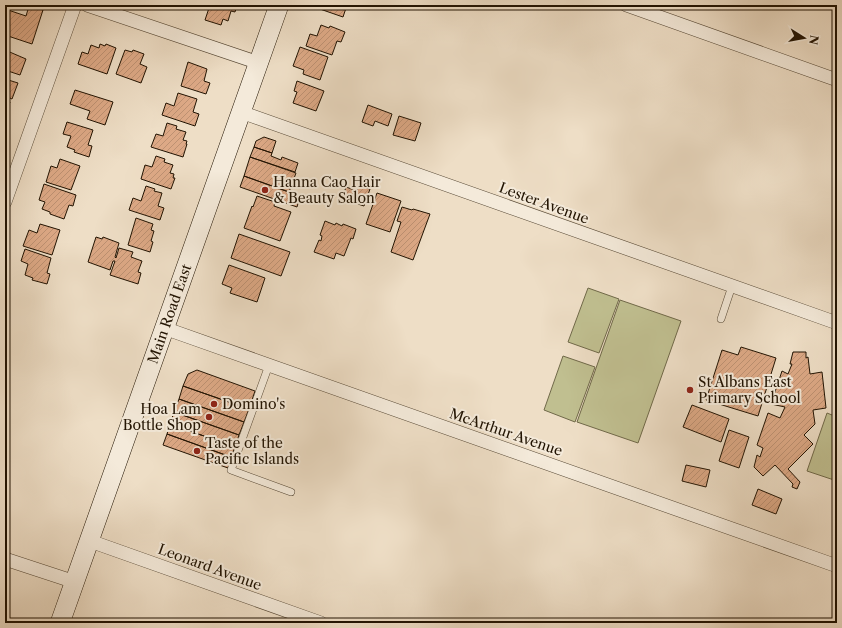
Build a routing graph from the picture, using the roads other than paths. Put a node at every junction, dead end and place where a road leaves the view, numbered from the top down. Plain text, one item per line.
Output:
1 (75, 5) edge
2 (87, 5) edge
3 (279, 5) edge
4 (626, 5) edge
5 (259, 63) junction
6 (837, 80) edge
7 (241, 112) junction
8 (10, 173) edge
9 (5, 202) edge
10 (732, 286) junction
11 (721, 319) dead end
12 (837, 323) edge
13 (164, 328) junction
14 (269, 365) junction
15 (291, 492) dead end
16 (90, 541) junction
17 (5, 559) edge
18 (837, 566) edge
19 (75, 582) junction
20 (60, 623) edge
21 (321, 623) edge

1 - 8 street
2 - 5 street
3 - 5 main road, Main Road East
4 - 6 street
5 - 7 main road, Main Road East
7 - 10 street, Lester Avenue
7 - 13 main road, Main Road East
8 - 9 street
10 - 11 lane
10 - 12 street, Lester Avenue
13 - 14 street, McArthur Avenue
13 - 16 main road, Main Road East
14 - 15 lane
14 - 18 street, McArthur Avenue
16 - 19 main road, Main Road East
16 - 21 street, Leonard Avenue
17 - 19 street
19 - 20 main road, Main Road East

